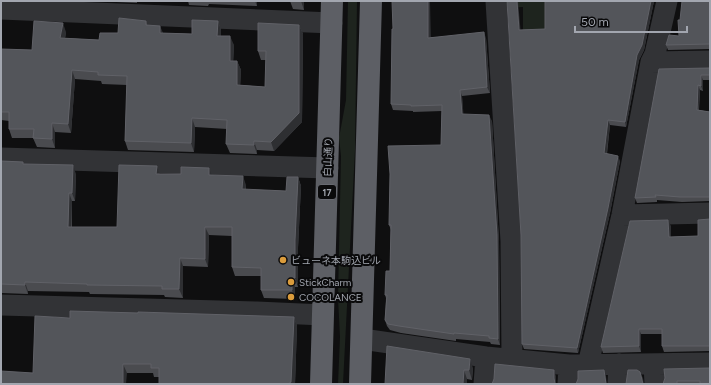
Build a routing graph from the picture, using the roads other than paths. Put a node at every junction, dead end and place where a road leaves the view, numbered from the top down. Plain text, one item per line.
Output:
1 (332, 1) edge
2 (371, 1) edge
3 (496, 1) edge
4 (667, 1) edge
5 (1, 9) edge
6 (332, 23) junction
7 (710, 61) edge
8 (651, 62) junction
9 (1, 158) edge
10 (328, 168) junction
11 (710, 213) edge
12 (622, 214) junction
13 (1, 305) edge
14 (323, 315) junction
15 (362, 339) junction
16 (486, 357) junction
17 (512, 359) junction
18 (710, 363) edge
19 (575, 371) edge
20 (619, 374) edge
21 (654, 374) edge
22 (321, 384) edge
23 (360, 384) edge
24 (484, 384) edge

1 - 6 highway, 白山通り / 17
2 - 15 highway
3 - 17 street
4 - 8 street
5 - 6 street
6 - 10 highway, 白山通り / 17
7 - 8 street
8 - 12 street
9 - 10 street
10 - 14 highway, 白山通り / 17
11 - 12 street
12 - 19 street
13 - 14 street
14 - 22 highway, 白山通り / 17
15 - 16 street
15 - 23 highway
16 - 17 street
16 - 24 street
17 - 19 street
18 - 21 street
19 - 20 street
20 - 21 street

